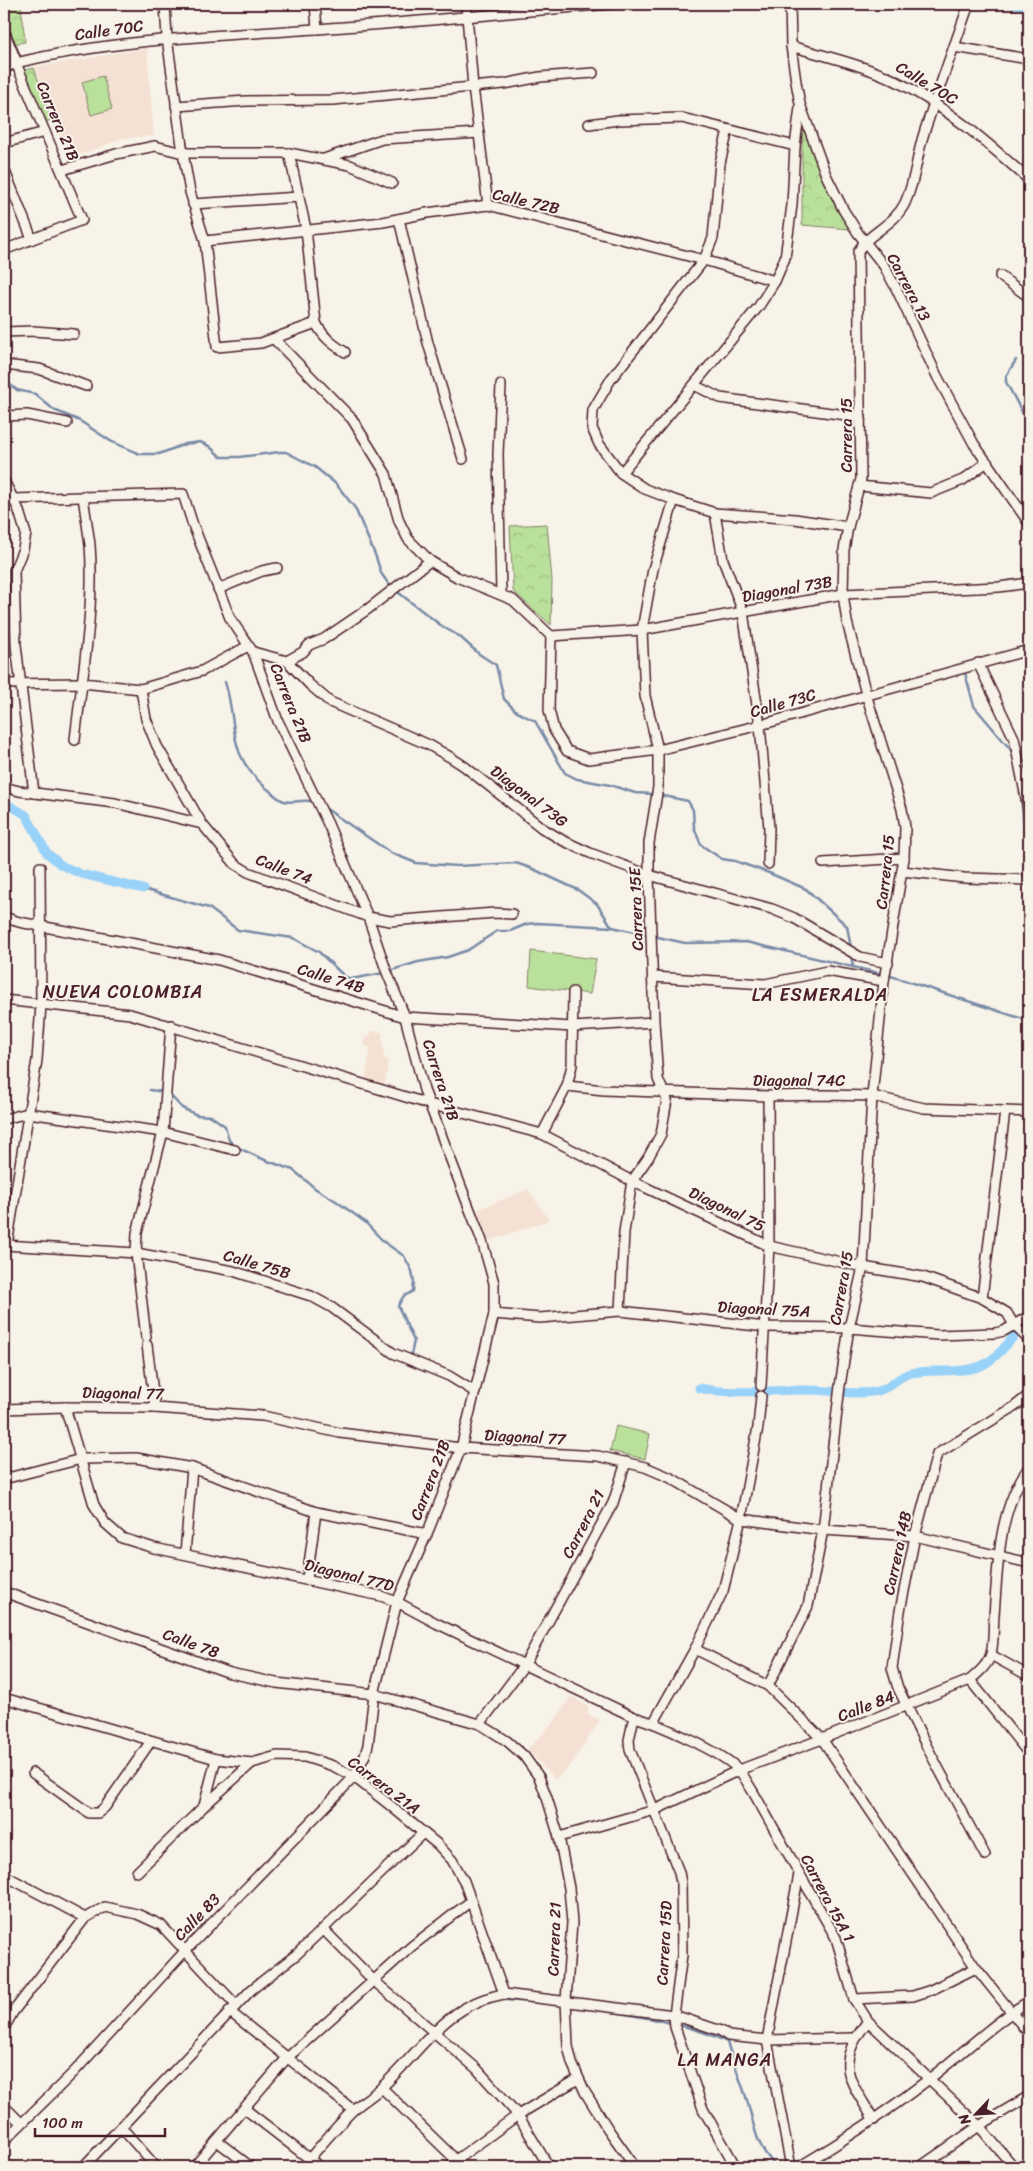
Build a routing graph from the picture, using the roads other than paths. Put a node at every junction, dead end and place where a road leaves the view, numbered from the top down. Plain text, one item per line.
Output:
1 (165, 4) edge
2 (315, 4) edge
3 (466, 4) edge
4 (610, 4) edge
5 (790, 4) edge
6 (969, 4) edge
7 (467, 16) junction
8 (317, 29) junction
9 (4, 34) edge
10 (167, 38) junction
11 (790, 46) junction
12 (954, 47) junction
13 (1029, 59) edge
14 (16, 63) junction
15 (4, 66) edge
16 (593, 73) dead end
17 (473, 87) junction
18 (800, 104) junction
19 (933, 104) junction
20 (176, 106) junction
21 (589, 124) dead end
22 (728, 130) junction
23 (46, 132) junction
24 (479, 133) junction
25 (4, 143) edge
26 (795, 146) junction
27 (183, 153) junction
28 (289, 153) junction
29 (324, 159) junction
30 (4, 169) edge
31 (62, 170) junction
32 (1029, 180) edge
33 (392, 184) dead end
34 (14, 193) junction
35 (4, 196) edge
36 (299, 197) junction
37 (193, 204) junction
38 (488, 205) junction
39 (399, 220) junction
40 (306, 229) junction
41 (32, 239) junction
42 (205, 241) junction
43 (866, 242) junction
44 (4, 250) edge
45 (704, 260) junction
46 (1000, 276) dead end
47 (775, 281) junction
48 (1029, 297) edge
49 (316, 323) junction
50 (4, 332) edge
51 (74, 334) dead end
52 (274, 339) junction
53 (345, 352) dead end
54 (4, 364) edge
55 (501, 385) dead end
56 (694, 385) junction
57 (86, 386) dead end
58 (4, 416) edge
59 (861, 417) junction
60 (67, 422) dead end
61 (463, 459) dead end
62 (988, 462) junction
63 (621, 473) junction
64 (4, 481) edge
65 (859, 486) junction
66 (83, 496) junction
67 (13, 498) junction
68 (674, 500) junction
69 (4, 502) edge
70 (715, 513) junction
71 (1029, 523) edge
72 (848, 528) junction
73 (430, 561) junction
74 (277, 568) dead end
75 (1029, 583) edge
76 (218, 589) junction
77 (501, 594) junction
78 (843, 594) junction
79 (743, 612) junction
80 (642, 630) junction
81 (551, 636) junction
82 (251, 649) junction
83 (1029, 650) edge
84 (288, 661) junction
85 (978, 663) junction
86 (21, 682) junction
87 (82, 682) junction
88 (4, 684) edge
89 (141, 689) junction
90 (866, 694) junction
91 (760, 725) junction
92 (75, 740) dead end
93 (658, 750) junction
94 (4, 787) edge
95 (34, 793) junction
96 (1029, 813) edge
97 (202, 824) junction
98 (904, 858) junction
99 (822, 863) dead end
100 (768, 864) dead end
101 (40, 867) dead end
102 (902, 871) junction
103 (649, 875) junction
104 (1029, 880) edge
105 (512, 914) dead end
106 (4, 917) edge
107 (368, 917) junction
108 (41, 927) junction
109 (888, 964) junction
110 (653, 977) junction
111 (884, 980) junction
112 (573, 992) dead end
113 (4, 1000) edge
114 (41, 1004) junction
115 (405, 1017) junction
116 (654, 1022) junction
117 (171, 1025) junction
118 (573, 1027) junction
119 (568, 1086) junction
120 (664, 1091) junction
121 (768, 1096) junction
122 (872, 1096) junction
123 (429, 1104) junction
124 (1005, 1111) junction
125 (1029, 1112) edge
126 (28, 1113) junction
127 (4, 1119) edge
128 (163, 1132) junction
129 (542, 1134) junction
130 (235, 1150) dead end
131 (632, 1181) junction
132 (5, 1245) edge
133 (769, 1246) junction
134 (136, 1253) junction
135 (863, 1267) junction
136 (982, 1298) junction
137 (620, 1311) junction
138 (494, 1314) junction
139 (1029, 1316) edge
140 (766, 1327) junction
141 (849, 1328) junction
142 (1017, 1328) junction
143 (1029, 1340) edge
144 (761, 1386) dead end
145 (476, 1392) junction
146 (1029, 1395) edge
147 (761, 1396) dead end
148 (65, 1407) junction
149 (155, 1408) junction
150 (4, 1409) edge
151 (460, 1448) junction
152 (81, 1459) junction
153 (626, 1462) junction
154 (1029, 1467) edge
155 (192, 1468) junction
156 (4, 1479) edge
157 (316, 1512) junction
158 (741, 1518) junction
159 (823, 1530) junction
160 (427, 1534) junction
161 (915, 1536) junction
162 (185, 1554) junction
163 (999, 1555) junction
164 (1029, 1563) edge
165 (307, 1579) junction
166 (4, 1592) edge
167 (397, 1602) junction
168 (695, 1649) junction
169 (991, 1655) junction
170 (524, 1664) junction
171 (1029, 1676) edge
172 (970, 1680) junction
173 (768, 1686) junction
174 (374, 1694) junction
175 (4, 1698) edge
176 (907, 1706) junction
177 (634, 1717) junction
178 (654, 1722) junction
179 (480, 1724) junction
180 (822, 1739) junction
181 (151, 1741) junction
182 (1029, 1754) edge
183 (216, 1759) junction
184 (252, 1763) junction
185 (739, 1770) junction
186 (33, 1773) dead end
187 (354, 1776) junction
188 (204, 1806) junction
189 (655, 1810) junction
190 (423, 1833) junction
191 (559, 1837) junction
192 (985, 1855) dead end
193 (137, 1872) dead end
194 (799, 1874) junction
195 (4, 1875) edge
196 (471, 1901) junction
197 (85, 1918) junction
198 (323, 1929) junction
199 (186, 1950) junction
200 (976, 1968) junction
201 (373, 1980) junction
202 (504, 1994) junction
203 (854, 1998) junction
204 (566, 2000) junction
205 (1029, 2000) edge
206 (233, 2008) junction
207 (1011, 2012) junction
208 (674, 2021) junction
209 (868, 2022) junction
210 (4, 2028) edge
211 (435, 2031) junction
212 (1029, 2034) edge
213 (854, 2038) junction
214 (767, 2040) junction
215 (286, 2058) junction
216 (930, 2078) junction
217 (578, 2079) junction
218 (382, 2088) junction
219 (1029, 2096) edge
220 (4, 2106) edge
221 (245, 2109) junction
222 (353, 2110) junction
223 (518, 2115) junction
224 (874, 2120) junction
225 (21, 2123) junction
226 (979, 2126) junction
227 (121, 2127) junction
228 (4, 2141) edge
229 (217, 2141) junction
230 (309, 2159) junction
231 (456, 2160) junction
232 (83, 2167) edge
233 (156, 2167) edge
234 (194, 2167) edge
235 (251, 2167) edge
236 (318, 2167) edge
237 (450, 2167) edge
238 (548, 2167) edge
239 (635, 2167) edge
240 (736, 2167) edge
241 (791, 2167) edge
242 (799, 2167) edge
243 (920, 2167) edge
244 (1014, 2167) edge

1 - 10 street
2 - 8 street
3 - 7 street
4 - 7 street, Calle 70C
5 - 11 street
6 - 12 street, Carrera 13
7 - 8 street, Calle 70C
7 - 17 street
8 - 10 street, Calle 70C
9 - 14 main road, Carrera 21B
10 - 14 street, Calle 70C
10 - 20 street
11 - 18 street
11 - 19 street, Calle 70C
12 - 13 street
12 - 19 street, Carrera 13
14 - 15 main road, Calle 70C
14 - 23 street, Carrera 21B
16 - 17 street
17 - 20 street
17 - 24 street
18 - 26 street
18 - 43 street
19 - 32 street, Calle 70C
19 - 43 street, Carrera 13
20 - 27 street
21 - 22 street
22 - 26 street
22 - 45 street
23 - 25 street
23 - 31 street, Carrera 21B
24 - 29 street
24 - 38 street
26 - 47 street
27 - 28 street
27 - 31 street
27 - 37 street
28 - 29 street
28 - 36 street
29 - 33 street
30 - 34 street
31 - 41 street, Carrera 21B
34 - 35 street
34 - 41 street
36 - 37 street
36 - 40 street
37 - 42 street
38 - 39 street, Calle 72B
38 - 45 street, Calle 72B
39 - 40 street, Calle 72B
39 - 61 street
40 - 42 street, Calle 72B
40 - 49 street
41 - 44 street
42 - 52 street
43 - 59 street, Carrera 15
43 - 62 street, Carrera 13
45 - 47 street, Calle 72B
45 - 63 street
46 - 48 street
47 - 56 street
49 - 52 street
49 - 53 street
50 - 51 street
52 - 73 street
54 - 57 street
55 - 77 street
56 - 59 street
56 - 63 street
58 - 60 street
59 - 65 street, Carrera 15
62 - 65 street
62 - 71 street, Carrera 13
63 - 68 street
64 - 67 street
65 - 72 street, Carrera 15
66 - 67 street
66 - 76 street, Carrera 21B
66 - 87 street
67 - 69 street
67 - 86 street
68 - 70 street
68 - 80 street, Carrera 15E
70 - 72 street
70 - 79 street
72 - 78 street, Carrera 15
73 - 77 street
73 - 84 street
74 - 76 street
75 - 78 street, Diagonal 73B
76 - 82 street, Carrera 21B
77 - 81 street
78 - 79 street, Diagonal 73B
78 - 90 street, Carrera 15
79 - 80 street, Diagonal 73B
79 - 91 street
80 - 81 street, Diagonal 73B
80 - 93 street, Carrera 15E
81 - 93 street, Calle 73C
82 - 84 street
82 - 89 street
82 - 107 street, Carrera 21B
83 - 85 street, Calle 73C
84 - 103 street, Diagonal 73G
85 - 90 street, Calle 73C
85 - 96 street
86 - 87 street
86 - 88 street
86 - 95 street
87 - 89 street
87 - 92 street
89 - 97 street, Calle 74
90 - 91 street, Calle 73C
90 - 98 street, Carrera 15
91 - 93 street, Calle 73C
91 - 100 street
93 - 103 street, Carrera 15E
94 - 95 street
95 - 97 street
97 - 107 street, Calle 74
98 - 99 street
98 - 102 street, Carrera 15
101 - 108 street
102 - 104 street
102 - 109 street, Carrera 15
103 - 109 street, Diagonal 73G
103 - 110 street, Carrera 15E
105 - 107 street, Calle 74
106 - 108 street, Calle 74B
107 - 115 street, Carrera 21B
108 - 114 street
108 - 115 street, Calle 74B
109 - 111 street, Carrera 15
110 - 111 street
110 - 116 street, Carrera 15E
111 - 122 street, Carrera 15
112 - 118 street
113 - 114 street, Diagonal 75
114 - 117 street, Diagonal 75
114 - 126 street
115 - 118 street, Calle 74B
115 - 123 street, Carrera 21B
116 - 118 street, Calle 74B
116 - 120 street, Carrera 15E
117 - 123 street, Diagonal 75
117 - 128 street
118 - 119 street
119 - 120 street, Diagonal 74C
119 - 129 street
120 - 121 street, Diagonal 74C
120 - 131 street, Carrera 15E
121 - 122 street, Diagonal 74C
121 - 133 street
122 - 124 street, Diagonal 74C
122 - 135 street, Carrera 15
123 - 129 street, Diagonal 75
123 - 138 street, Carrera 21B
124 - 125 street, Diagonal 74C
124 - 136 street
126 - 127 street
126 - 128 street
126 - 132 street
128 - 130 street
128 - 134 street
129 - 131 street, Diagonal 75
131 - 133 street, Diagonal 75
131 - 137 street, Carrera 15E
132 - 134 street, Calle 75B
133 - 135 street, Diagonal 75
133 - 140 street
134 - 145 street, Calle 75B
134 - 149 street
135 - 136 street, Diagonal 75
135 - 141 street, Carrera 15
136 - 142 street, Diagonal 75
137 - 138 street, Diagonal 75A
137 - 140 street, Diagonal 75A
138 - 145 street, Carrera 21B
139 - 142 street, Diagonal 75A
140 - 141 street, Diagonal 75A
140 - 144 street
141 - 142 street, Diagonal 75A
141 - 159 street, Carrera 15
142 - 143 street, Diagonal 75
145 - 151 street, Carrera 21B
146 - 161 street, Carrera 14B
147 - 158 street
148 - 149 street, Diagonal 77
148 - 150 street, Diagonal 77
148 - 152 street, Diagonal 77D
149 - 151 street, Diagonal 77
151 - 153 street, Diagonal 77
151 - 160 street, Carrera 21B
152 - 155 street
152 - 156 street
152 - 162 street, Diagonal 77D
153 - 158 street, Diagonal 77
153 - 170 street, Carrera 21
154 - 163 street
155 - 157 street
155 - 162 street
157 - 160 street
157 - 165 street
158 - 159 street, Diagonal 77
158 - 168 street
159 - 161 street, Diagonal 77
159 - 173 street, Carrera 15
160 - 167 street, Carrera 21B
161 - 163 street, Diagonal 77
161 - 176 street, Carrera 14B
162 - 165 street, Diagonal 77D
163 - 164 street, Diagonal 77
163 - 169 street
165 - 167 street, Diagonal 77D
166 - 174 street, Calle 78
167 - 170 street, Diagonal 77D
167 - 174 street, Carrera 21B
168 - 173 street
168 - 178 street
169 - 171 street
169 - 172 street, Calle 84
170 - 177 street, Diagonal 77D
170 - 179 street, Carrera 21
172 - 176 street, Calle 84
172 - 182 street
173 - 180 street
174 - 179 street, Carrera 21
174 - 187 street, Calle 83
175 - 181 street, Carrera 21A
176 - 180 street, Calle 84
176 - 192 street
177 - 178 street, Diagonal 77D
177 - 189 street, Carrera 15D
178 - 185 street, Diagonal 77D
179 - 191 street, Carrera 21
180 - 185 street, Calle 84
180 - 200 street
181 - 183 street, Carrera 21A
181 - 186 street
183 - 184 street, Carrera 21A
183 - 188 street
184 - 187 street, Carrera 21A
184 - 188 street
185 - 189 street, Calle 84
185 - 194 street, Carrera 15A 1
187 - 190 street, Carrera 21A
187 - 199 street, Calle 83
188 - 193 street
189 - 191 street, Calle 84
189 - 208 street, Carrera 15D
190 - 196 street, Carrera 21A
190 - 198 street
191 - 204 street, Carrera 21
194 - 203 street, Carrera 15A 1
194 - 214 street
195 - 197 street
196 - 201 street
196 - 202 street, Carrera 21A
197 - 199 street
197 - 210 street
198 - 201 street
198 - 206 street
199 - 206 street
199 - 225 street, Calle 83
200 - 203 street
200 - 207 street
201 - 211 street
201 - 215 street
202 - 204 street
202 - 211 street
203 - 209 street, Carrera 15A 1
204 - 208 street
204 - 217 street, Carrera 21
205 - 207 street
206 - 215 street
206 - 227 street
207 - 212 street
207 - 216 street
208 - 214 street
208 - 240 street, Carrera 15D
209 - 213 street
209 - 216 street, Carrera 15A 1
211 - 218 street
211 - 223 street
213 - 214 street
213 - 224 street
214 - 241 street
215 - 221 street
215 - 222 street
216 - 224 street
216 - 226 street, Carrera 15A 1
217 - 223 street
217 - 239 street, Carrera 21
218 - 222 street
218 - 231 street
219 - 226 street
220 - 225 street
221 - 229 street
221 - 230 street
222 - 230 street
223 - 231 street
223 - 238 street
224 - 242 street
225 - 228 street, Calle 83
226 - 243 street
226 - 244 street, Carrera 15A 1
227 - 232 street
227 - 233 street
229 - 234 street
229 - 235 street
230 - 236 street
231 - 237 street

